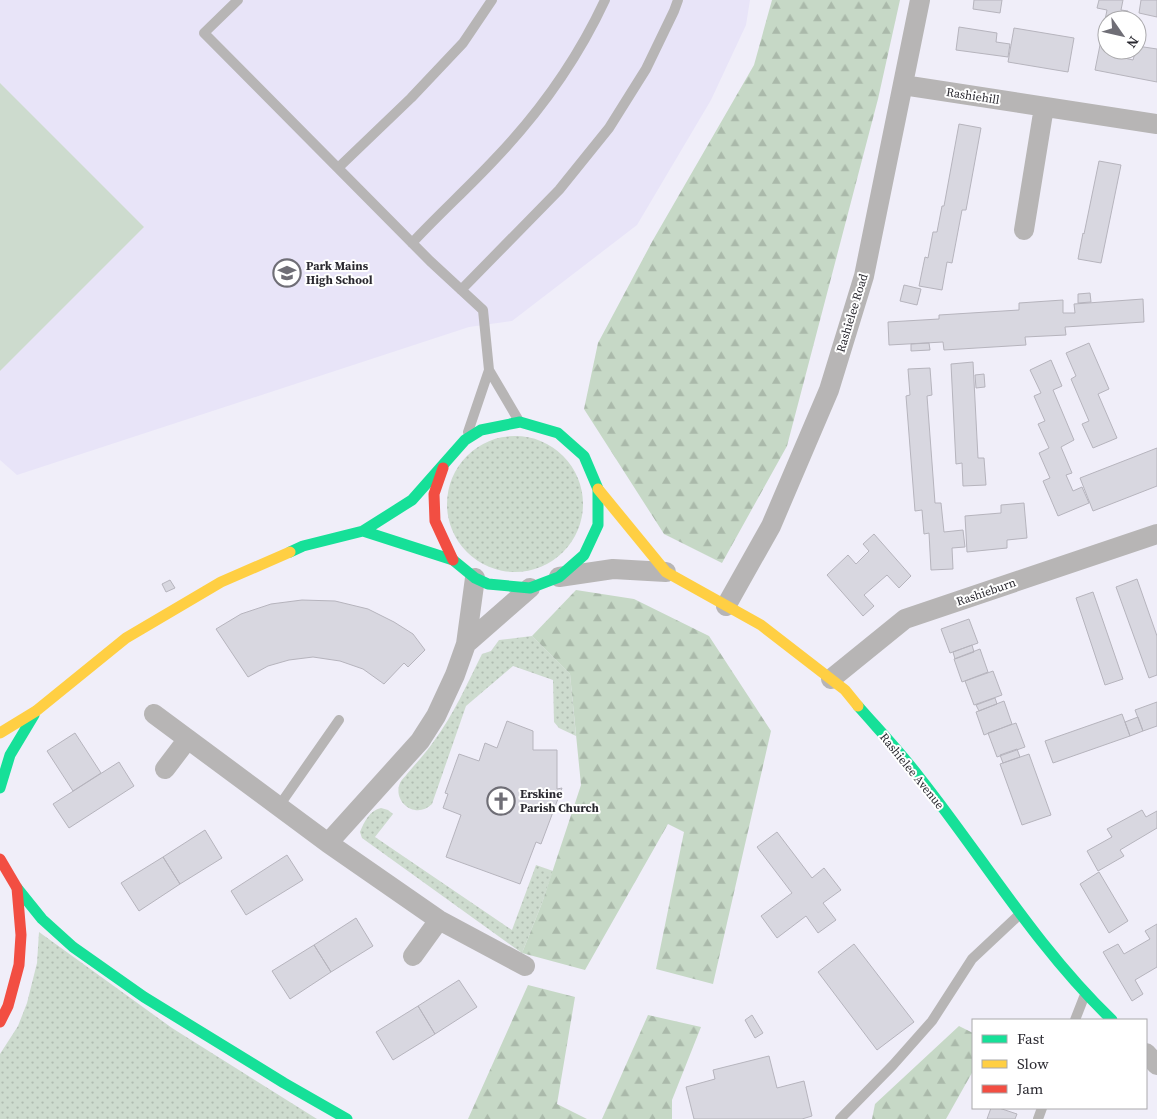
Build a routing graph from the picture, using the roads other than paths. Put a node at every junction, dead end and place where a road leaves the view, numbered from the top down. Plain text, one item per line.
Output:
1 (238, 0) edge
2 (492, 0) edge
3 (605, 0) edge
4 (678, 0) edge
5 (920, 0) edge
6 (902, 85) junction
7 (1044, 107) junction
8 (1157, 124) edge
9 (338, 168) junction
10 (1024, 230) dead end
11 (412, 243) junction
12 (461, 290) junction
13 (489, 370) junction
14 (520, 422) junction
15 (465, 440) junction
16 (446, 462) junction
17 (598, 489) junction
18 (363, 531) junction
19 (1157, 534) edge
20 (453, 560) junction
21 (666, 572) junction
22 (559, 577) junction
23 (476, 578) junction
24 (530, 588) junction
25 (726, 606) junction
26 (466, 644) junction
27 (831, 679) junction
28 (36, 711) junction
29 (154, 714) dead end
30 (339, 720) dead end
31 (0, 733) edge
32 (187, 740) junction
33 (165, 769) dead end
34 (0, 788) edge
35 (279, 806) junction
36 (328, 843) junction
37 (0, 857) edge
38 (16, 888) junction
39 (1020, 915) junction
40 (439, 920) junction
41 (413, 956) dead end
42 (525, 966) dead end
43 (1085, 994) junction
44 (1076, 1019) edge
45 (1111, 1019) edge
46 (0, 1022) edge
47 (1147, 1055) edge
48 (1157, 1064) edge
49 (347, 1119) edge
50 (840, 1119) edge

1 - 9 lane
2 - 9 lane
3 - 11 lane
4 - 12 lane
5 - 6 street, Rashielee Road
6 - 7 street, Rashiehill
6 - 25 street, Rashielee Road
7 - 8 street, Rashiehill
7 - 10 street
9 - 11 lane
11 - 12 lane
12 - 13 lane
13 - 14 lane
13 - 15 lane
14 - 15 street
14 - 17 street
15 - 16 street
16 - 18 street
16 - 20 street
17 - 21 street, Rashielee Avenue
17 - 22 street
18 - 20 street
18 - 28 street
19 - 27 street, Rashieburn
20 - 23 street
21 - 22 street, Rashielee Avenue
21 - 25 street, Rashielee Avenue
22 - 24 street
23 - 24 street
23 - 26 street
24 - 26 street
25 - 27 street, Rashielee Avenue
26 - 36 street
27 - 39 street, Rashielee Avenue
28 - 31 street
28 - 34 street
29 - 32 street
30 - 35 lane
32 - 33 street
32 - 35 street
35 - 36 street
36 - 40 street
37 - 38 street
38 - 46 street
38 - 49 street
39 - 43 street, Rashielee Avenue
39 - 50 lane
40 - 41 street
40 - 42 street
43 - 44 lane
43 - 45 street, Rashielee Avenue
47 - 48 street

